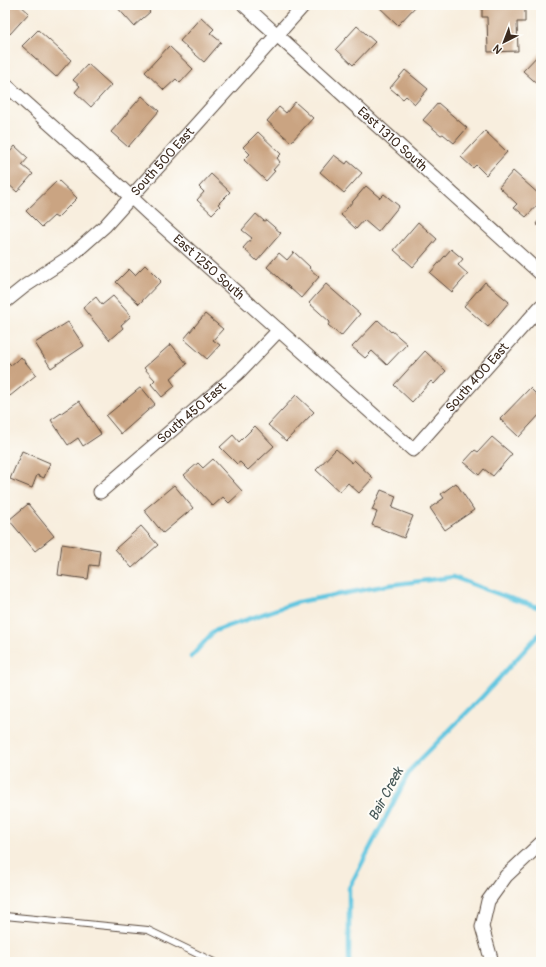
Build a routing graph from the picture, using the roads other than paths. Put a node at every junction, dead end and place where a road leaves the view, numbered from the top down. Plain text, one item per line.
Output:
1 (244, 5) edge
2 (304, 5) edge
3 (277, 35) junction
4 (5, 84) edge
5 (132, 198) junction
6 (541, 274) edge
7 (5, 302) edge
8 (541, 306) edge
9 (279, 330) junction
10 (413, 450) joint
11 (100, 492) dead end
12 (541, 843) edge
13 (5, 916) edge
14 (214, 962) edge
15 (492, 962) edge

1 - 3 street, East 1310 South
2 - 3 street, South 500 East
3 - 5 street, South 500 East
3 - 6 street, East 1310 South
4 - 5 street, East 1250 South
5 - 7 street, South 500 East
5 - 9 street, East 1250 South
8 - 10 street, South 400 East
9 - 10 street, East 1250 South
9 - 11 street, South 450 East
12 - 15 street
13 - 14 lane

